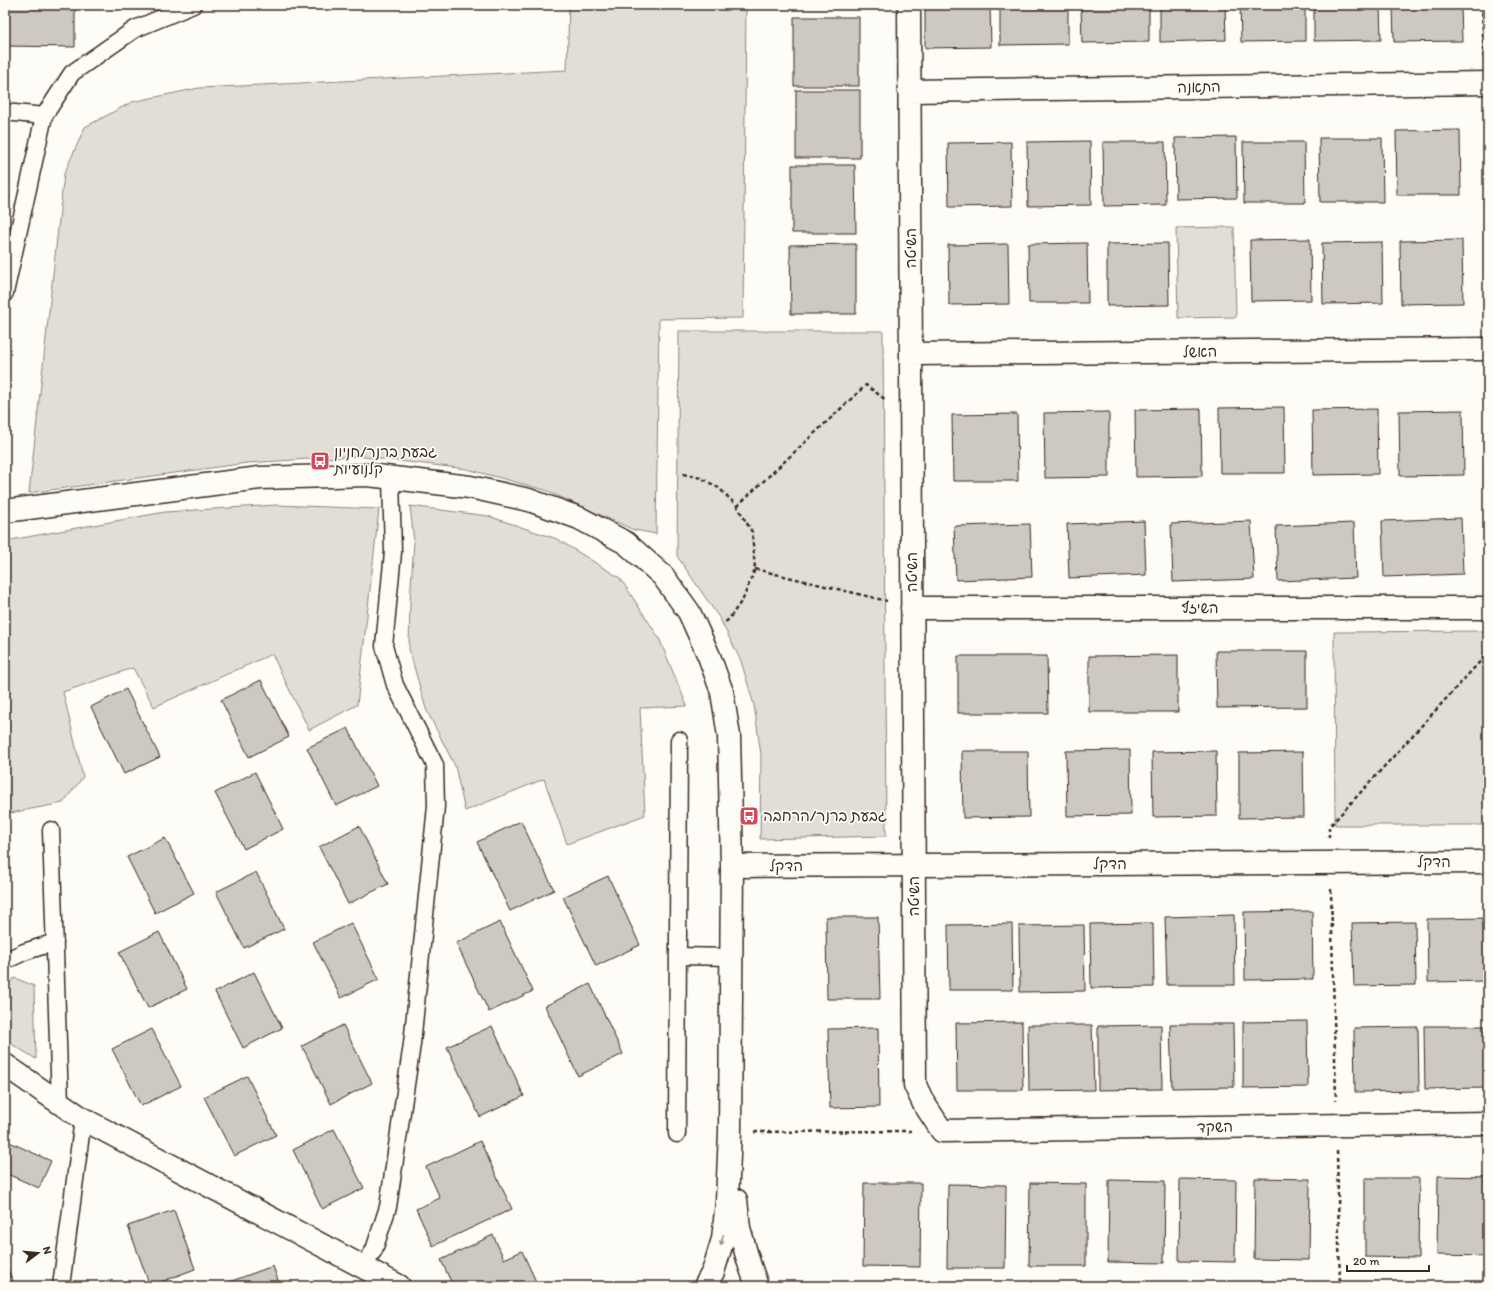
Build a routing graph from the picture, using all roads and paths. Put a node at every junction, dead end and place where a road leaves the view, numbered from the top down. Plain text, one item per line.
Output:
1 (193, 5) edge
2 (909, 5) edge
3 (1482, 5) edge
4 (1486, 83) edge
5 (910, 91) junction
6 (5, 112) edge
7 (44, 116) junction
8 (5, 293) edge
9 (1488, 330) edge
10 (1488, 349) edge
11 (911, 354) junction
12 (911, 417) junction
13 (683, 474) dead end
14 (392, 478) junction
15 (737, 506) junction
16 (5, 510) edge
17 (755, 568) junction
18 (912, 608) junction
19 (1488, 608) edge
20 (1488, 637) edge
21 (701, 638) junction
22 (679, 740) dead end
23 (51, 830) dead end
24 (1488, 862) edge
25 (1330, 863) junction
26 (914, 864) junction
27 (732, 866) junction
28 (55, 942) junction
29 (678, 956) junction
30 (731, 957) junction
31 (5, 962) edge
32 (5, 1065) edge
33 (60, 1103) junction
34 (83, 1119) junction
35 (1488, 1123) edge
36 (1336, 1126) junction
37 (942, 1131) junction
38 (730, 1132) junction
39 (677, 1134) dead end
40 (363, 1267) junction
41 (61, 1286) edge
42 (399, 1286) edge
43 (706, 1286) edge
44 (758, 1286) edge
45 (1340, 1286) edge

1 - 7 lane
2 - 5 street, השיטה
3 - 4 path
4 - 5 street, התאנה
4 - 9 path
5 - 11 street, השיטה
6 - 7 lane
7 - 8 lane
10 - 11 street, האשל
11 - 12 street, השיטה
12 - 15 path
12 - 18 street, השיטה
13 - 15 path
14 - 16 street
14 - 21 street
14 - 40 lane
15 - 17 path
17 - 18 path
17 - 21 path
18 - 19 street, השיזף
18 - 26 street, השיטה
20 - 25 path
21 - 27 street
22 - 29 lane
23 - 28 lane
24 - 25 street, הדקל
25 - 26 street, הדקל
25 - 36 path
26 - 27 street, הדקל
26 - 37 street, השיטה
27 - 30 street
28 - 31 lane
28 - 33 lane
29 - 30 lane
29 - 39 lane
30 - 38 street
32 - 33 street
33 - 34 street
34 - 40 street
34 - 41 lane
35 - 36 street, השקד
36 - 37 street, השקד
36 - 45 path
37 - 38 path
38 -> 43 street
38 - 44 street
40 - 42 street

